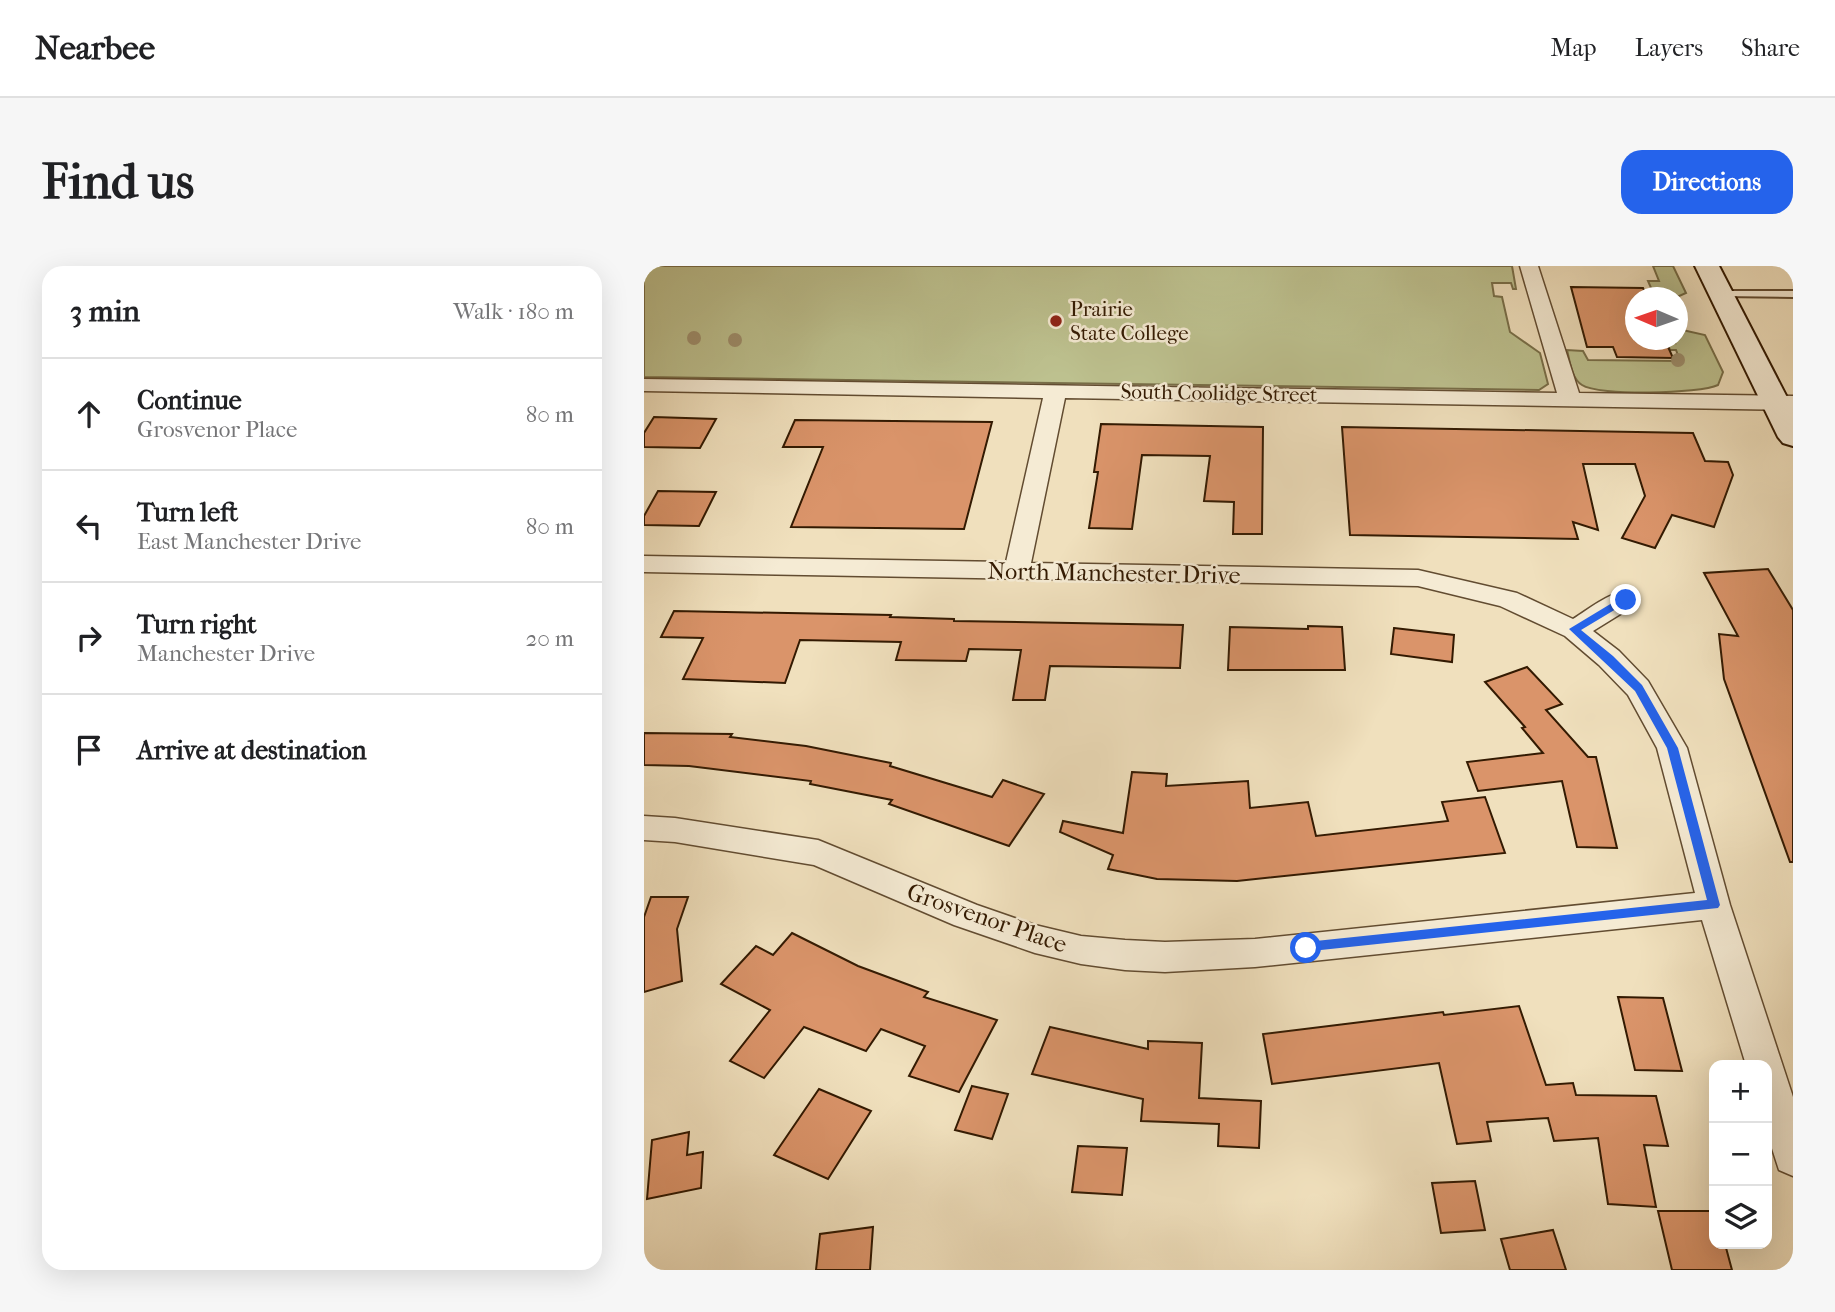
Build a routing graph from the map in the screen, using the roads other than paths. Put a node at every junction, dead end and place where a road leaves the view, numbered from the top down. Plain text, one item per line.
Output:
1 (1529, 266) edge
2 (1707, 266) edge
3 (1721, 293) junction
4 (1793, 294) edge
5 (644, 385) edge
6 (1056, 390) junction
7 (1570, 400) junction
8 (1784, 403) edge
9 (1793, 437) edge
10 (644, 564) edge
11 (1017, 571) junction
12 (1626, 600) dead end
13 (1574, 629) junction
14 (644, 828) edge
15 (1714, 905) junction
16 (1762, 1060) edge
17 (1772, 1089) edge
18 (1793, 1157) edge

1 - 7 street
2 - 3 street
3 - 4 lane
3 - 8 street
5 - 6 street, South Coolidge Street
6 - 7 street, South Coolidge Street
6 - 11 street
7 - 8 street, South Coolidge Street
8 - 9 street
10 - 11 street, North Manchester Drive
11 - 13 street, North Manchester Drive
12 - 13 street
13 - 15 street, North Manchester Drive
14 - 15 street, Grosvenor Place
15 - 16 street, North Manchester Drive
17 - 18 street

